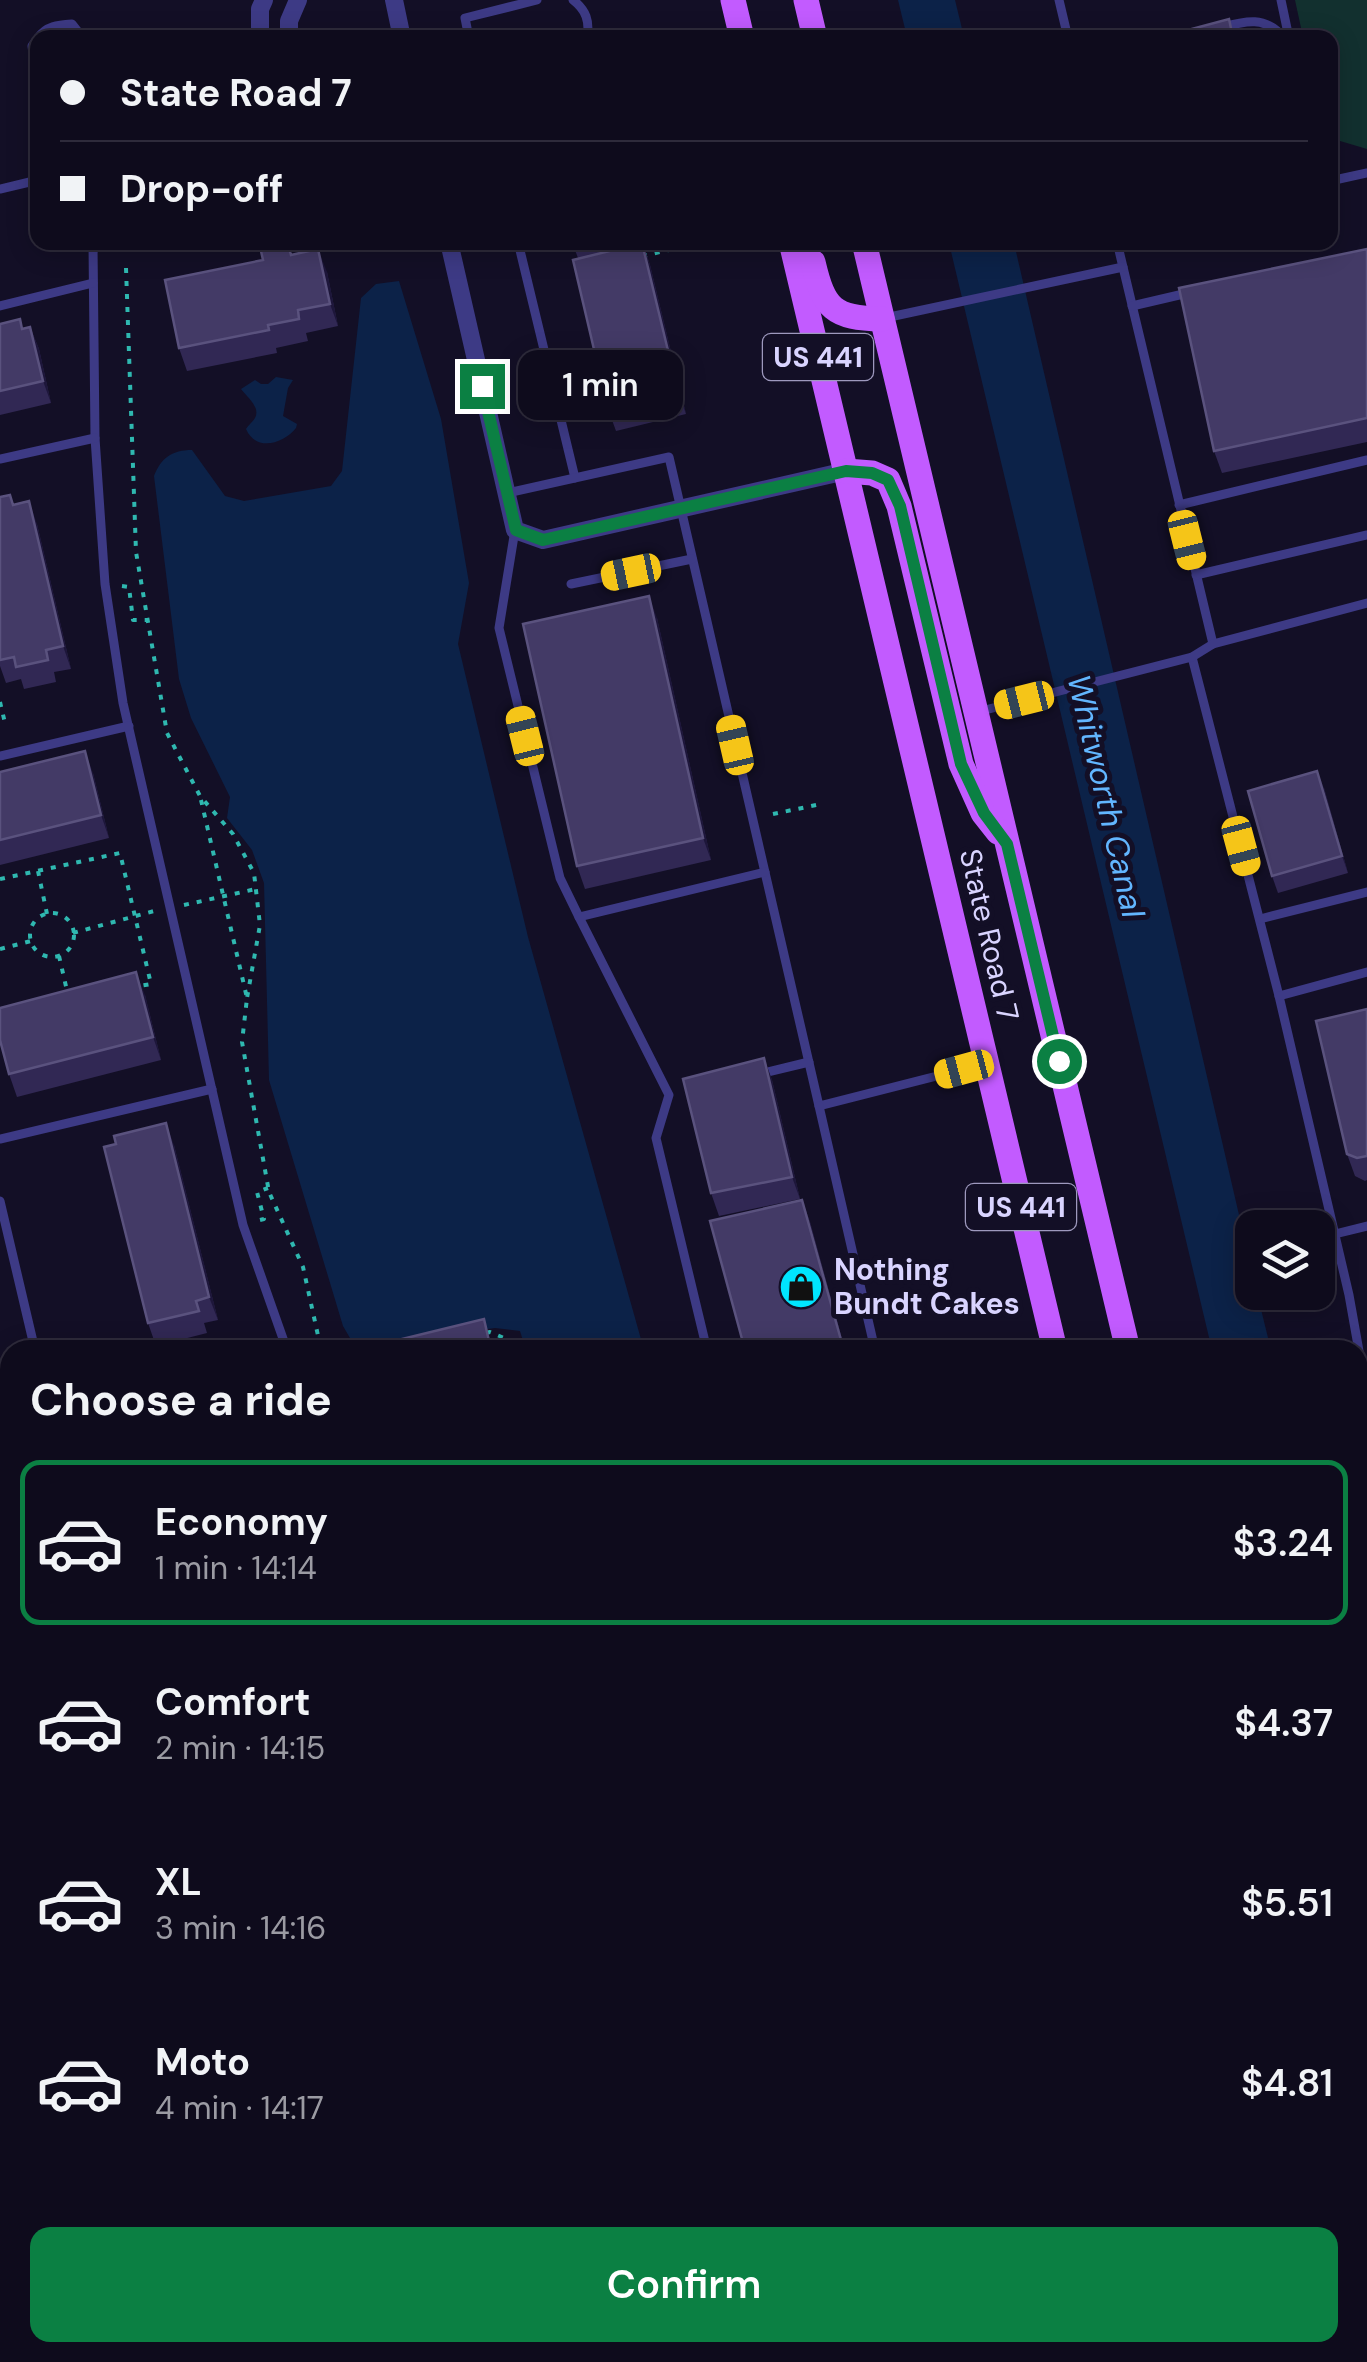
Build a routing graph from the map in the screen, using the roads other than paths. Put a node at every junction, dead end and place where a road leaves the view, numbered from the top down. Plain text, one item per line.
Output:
1 (264, 0) edge
2 (298, 0) edge
3 (394, 0) edge
4 (537, 0) edge
5 (573, 0) edge
6 (733, 0) edge
7 (806, 0) edge
8 (1059, 0) edge
9 (1281, 0) edge
10 (1213, 29) edge
11 (46, 30) edge
12 (77, 30) edge
13 (260, 30) edge
14 (289, 30) edge
15 (400, 30) edge
16 (467, 30) edge
17 (588, 30) edge
18 (740, 30) edge
19 (813, 30) edge
20 (1066, 30) edge
21 (1277, 30) edge
22 (1286, 30) edge
23 (1367, 172) edge
24 (1338, 180) edge
25 (30, 182) edge
26 (0, 189) edge
27 (95, 250) edge
28 (451, 250) edge
29 (520, 250) edge
30 (793, 250) edge
31 (810, 250) edge
32 (866, 250) edge
33 (1119, 250) edge
34 (1123, 267) junction
35 (93, 283) junction
36 (1204, 289) edge
37 (0, 306) edge
38 (1132, 306) junction
39 (882, 318) junction
40 (94, 438) junction
41 (0, 459) edge
42 (1367, 460) edge
43 (846, 471) junction
44 (575, 478) junction
45 (507, 493) junction
46 (1179, 505) junction
47 (680, 509) junction
48 (516, 530) junction
49 (1367, 535) edge
50 (692, 559) junction
51 (1196, 576) junction
52 (571, 584) dead end
53 (1367, 604) edge
54 (1212, 644) junction
55 (1192, 657) junction
56 (976, 712) junction
57 (129, 726) junction
58 (0, 756) edge
59 (1007, 844) junction
60 (765, 872) junction
61 (1367, 892) edge
62 (579, 916) junction
63 (1260, 919) junction
64 (1367, 972) edge
65 (1280, 996) junction
66 (809, 1062) junction
67 (986, 1063) junction
68 (756, 1074) edge
69 (212, 1090) junction
70 (686, 1090) edge
71 (669, 1094) junction
72 (819, 1106) junction
73 (0, 1140) edge
74 (0, 1200) edge
75 (1329, 1210) edge
76 (1367, 1226) edge
77 (1335, 1234) edge
78 (1335, 1239) edge
79 (12, 1253) junction
80 (0, 1256) edge
81 (33, 1340) edge
82 (284, 1340) edge
83 (706, 1340) edge
84 (873, 1340) edge
85 (1053, 1340) edge
86 (1126, 1340) edge
87 (1357, 1340) edge

1 - 13 street
2 - 14 street
3 - 15 street
4 - 16 lane
5 - 17 lane
6 - 18 main road
7 - 19 main road
8 - 20 lane
9 - 22 lane
10 - 21 lane
11 - 12 lane
23 - 24 lane
25 - 26 lane
27 - 35 lane
28 - 45 street
29 - 44 lane
30 - 43 main road, State Road 7 / US 441
31 - 39 main road
32 - 39 main road, State Road 7 / US 441
33 - 34 lane
34 - 38 lane
34 - 39 lane
35 - 37 lane
35 - 40 lane
36 - 38 lane
38 - 46 lane
39 - 56 main road, State Road 7 / US 441
40 - 41 lane
40 - 57 lane
42 - 46 lane
43 - 47 street
43 - 59 main road
43 - 67 main road, State Road 7 / US 441
44 - 45 lane
44 - 47 lane
45 - 48 street
46 - 51 lane
47 - 48 street
47 - 50 lane
48 - 62 lane
49 - 51 lane
50 - 52 lane
50 - 60 lane
51 - 54 lane
53 - 54 lane
54 - 55 lane
55 - 56 lane
55 - 63 lane
56 - 59 main road, State Road 7 / US 441
57 - 58 lane
57 - 69 lane
59 - 86 main road, State Road 7 / US 441
60 - 62 lane
60 - 66 lane
61 - 63 lane
62 - 71 lane
63 - 65 lane
64 - 65 lane
65 - 75 lane
66 - 68 lane
66 - 72 lane
67 - 72 lane
67 - 85 main road, State Road 7 / US 441
69 - 73 lane
69 - 82 lane
70 - 71 lane
71 - 83 lane
72 - 84 lane
74 - 79 lane
76 - 77 lane
78 - 87 lane
79 - 80 lane
79 - 81 lane

